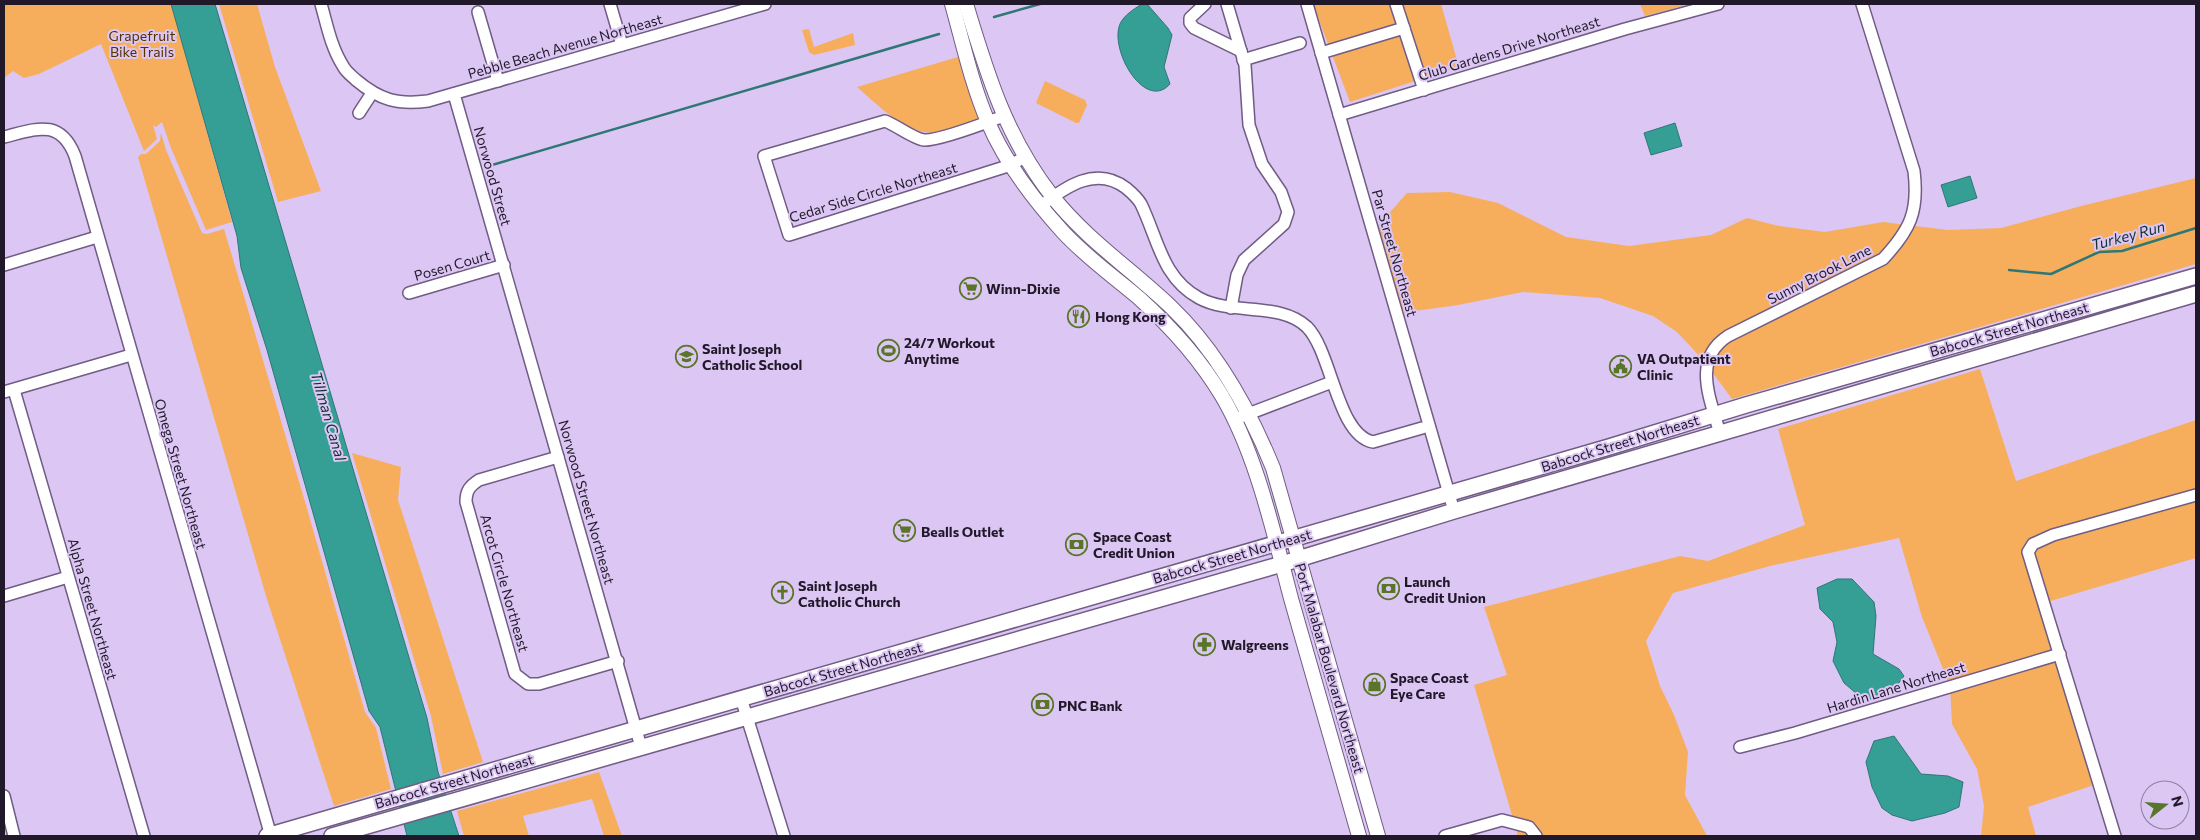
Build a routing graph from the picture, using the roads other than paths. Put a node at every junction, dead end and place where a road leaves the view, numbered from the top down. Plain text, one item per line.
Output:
1 (320, 4) edge
2 (610, 4) edge
3 (765, 4) edge
4 (952, 4) edge
5 (966, 4) edge
6 (1205, 4) edge
7 (1227, 4) edge
8 (1307, 4) edge
9 (1396, 4) edge
10 (1718, 4) edge
11 (1862, 4) edge
12 (478, 12) dead end
13 (1404, 28) junction
14 (1300, 43) dead end
15 (622, 45) junction
16 (1321, 52) junction
17 (1242, 55) junction
18 (498, 81) junction
19 (1424, 90) junction
20 (372, 94) junction
21 (454, 94) junction
22 (360, 113) dead end
23 (1339, 115) junction
24 (1004, 116) junction
25 (988, 123) junction
26 (4, 137) edge
27 (1026, 156) junction
28 (1012, 165) junction
29 (1053, 197) junction
30 (1042, 206) junction
31 (97, 237) junction
32 (4, 264) edge
33 (504, 266) junction
34 (2196, 276) edge
35 (409, 292) dead end
36 (2196, 294) edge
37 (1231, 308) junction
38 (131, 355) junction
39 (1920, 355) junction
40 (1925, 374) junction
41 (1332, 382) junction
42 (9, 391) edge
43 (1249, 413) junction
44 (1715, 414) junction
45 (1235, 419) junction
46 (1422, 428) dead end
47 (1720, 434) junction
48 (558, 457) junction
49 (1448, 494) junction
50 (2196, 495) edge
51 (1454, 511) junction
52 (1294, 538) junction
53 (1276, 544) junction
54 (1299, 558) junction
55 (1282, 564) junction
56 (68, 577) junction
57 (4, 596) edge
58 (2060, 654) junction
59 (618, 661) junction
60 (741, 698) junction
61 (747, 716) junction
62 (636, 729) junction
63 (641, 747) junction
64 (1740, 747) dead end
65 (510, 765) junction
66 (514, 784) junction
67 (4, 796) edge
68 (14, 836) edge
69 (144, 836) edge
70 (269, 836) edge
71 (332, 836) edge
72 (784, 836) edge
73 (1359, 836) edge
74 (1378, 836) edge
75 (1445, 836) edge
76 (1536, 836) edge
77 (2115, 836) edge

1 - 20 street
2 - 15 street
3 - 15 street, Pebble Beach Avenue Northeast
4 - 25 street, Port Malabar Boulevard Northeast
5 - 24 street, Port Malabar Boulevard Northeast
6 - 17 street
7 - 17 street
8 - 16 street, Par Street Northeast
9 - 13 street
10 - 19 street, Club Gardens Drive Northeast
11 - 44 street, Sunny Brook Lane
12 - 18 street
13 - 16 street
13 - 19 street
14 - 17 street
15 - 18 street, Pebble Beach Avenue Northeast
16 - 23 street, Par Street Northeast
17 - 37 street
18 - 21 street, Pebble Beach Avenue Northeast
19 - 23 street, Club Gardens Drive Northeast
20 - 21 street, Pebble Beach Avenue Northeast
20 - 22 street
21 - 33 street, Norwood Street
23 - 49 street, Par Street Northeast
24 - 25 street, Cedar Side Circle Northeast
24 - 27 street, Port Malabar Boulevard Northeast
25 - 28 street, Port Malabar Boulevard Northeast
25 - 28 street, Cedar Side Circle Northeast
26 - 31 street, Omega Street Northeast
27 - 28 street, Cedar Side Circle Northeast
27 - 29 street, Port Malabar Boulevard Northeast
28 - 30 street, Port Malabar Boulevard Northeast
29 - 30 street
29 - 37 street
29 - 43 street, Port Malabar Boulevard Northeast
30 - 45 street, Port Malabar Boulevard Northeast
31 - 32 street
31 - 38 street, Omega Street Northeast
33 - 35 street, Posen Court
33 - 48 street, Norwood Street Northeast
34 - 39 main road, Babcock Street Northeast
36 - 40 main road, Babcock Street Northeast
37 - 41 street
38 - 42 street
38 - 70 street, Omega Street Northeast
39 - 40 main road
39 - 44 main road, Babcock Street Northeast
40 - 47 main road, Babcock Street Northeast
41 - 43 street
41 - 46 street
42 - 56 street, Alpha Street Northeast
43 - 45 street
43 - 52 street, Port Malabar Boulevard Northeast
44 - 47 street, Sunny Brook Lane
44 - 49 main road, Babcock Street Northeast
45 - 53 street, Port Malabar Boulevard Northeast
47 - 51 main road, Babcock Street Northeast
48 - 59 street, Norwood Street Northeast
48 - 59 street, Arcot Circle Northeast
49 - 51 street, Par Street Northeast
49 - 52 main road, Babcock Street Northeast
50 - 58 street
51 - 54 main road, Babcock Street Northeast
52 - 53 main road, Babcock Street Northeast
52 - 54 street, Port Malabar Boulevard Northeast
53 - 55 street, Port Malabar Boulevard Northeast
53 - 60 main road, Babcock Street Northeast
54 - 55 main road, Babcock Street Northeast
54 - 74 street, Port Malabar Boulevard Northeast
55 - 61 main road, Babcock Street Northeast
55 - 73 street, Port Malabar Boulevard Northeast
56 - 57 street
56 - 69 street, Alpha Street Northeast
58 - 64 street, Hardin Lane Northeast
58 - 77 street
59 - 62 street, Norwood Street Northeast
60 - 61 street
60 - 62 main road, Babcock Street Northeast
61 - 63 main road, Babcock Street Northeast
61 - 72 street
62 - 63 street, Norwood Street Northeast
62 - 65 main road, Babcock Street Northeast
63 - 66 main road, Babcock Street Northeast
65 - 66 main road
65 - 70 main road, Babcock Street Northeast
66 - 71 main road, Babcock Street Northeast
67 - 68 street
75 - 76 street

